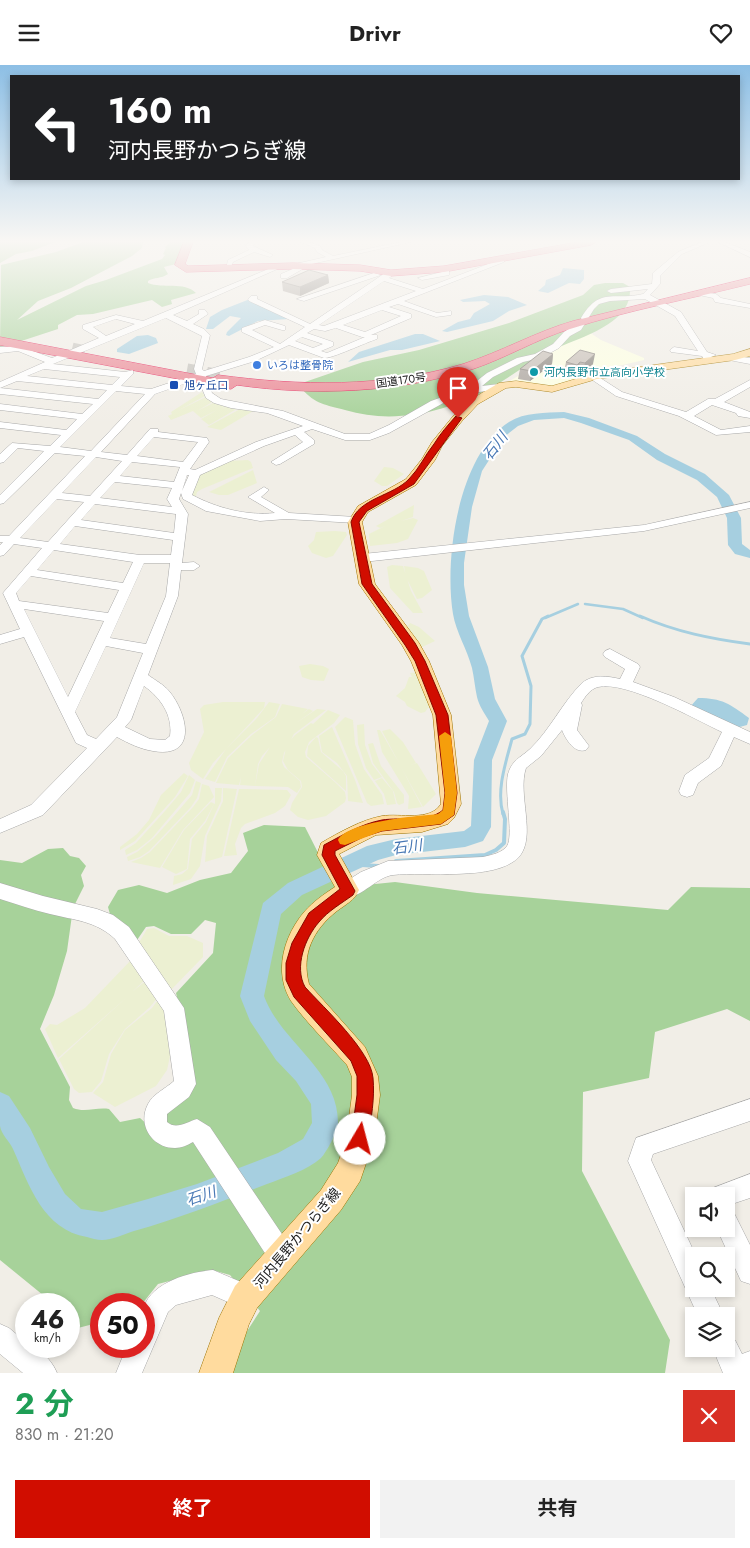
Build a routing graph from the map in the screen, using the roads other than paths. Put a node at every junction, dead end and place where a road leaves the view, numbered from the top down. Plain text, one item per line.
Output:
1 (193, 303) edge
2 (260, 303) edge
3 (335, 303) edge
4 (387, 303) edge
5 (394, 303) edge
6 (398, 303) edge
7 (643, 303) edge
8 (658, 303) edge
9 (734, 303) edge
10 (750, 306) edge
11 (152, 310) dead end
12 (202, 312) dead end
13 (448, 313) dead end
14 (164, 315) junction
15 (360, 315) junction
16 (369, 319) dead end
17 (584, 320) junction
18 (299, 322) junction
19 (378, 322) dead end
20 (144, 324) junction
21 (188, 325) junction
22 (336, 325) junction
23 (387, 325) junction
24 (312, 327) junction
25 (282, 329) junction
26 (302, 334) junction
27 (368, 334) junction
28 (0, 337) edge
29 (259, 337) junction
30 (106, 339) junction
31 (247, 341) dead end
32 (285, 345) junction
33 (0, 350) edge
34 (674, 350) dead end
35 (76, 351) junction
36 (314, 351) junction
37 (750, 352) edge
38 (707, 357) junction
39 (730, 358) junction
40 (750, 361) edge
41 (52, 362) junction
42 (43, 366) junction
43 (202, 374) junction
44 (594, 377) junction
45 (16, 378) junction
46 (750, 383) edge
47 (0, 385) edge
48 (499, 387) junction
49 (115, 388) junction
50 (0, 391) edge
51 (470, 391) junction
52 (152, 392) junction
53 (101, 402) junction
54 (716, 403) junction
55 (0, 407) edge
56 (746, 415) edge
57 (688, 416) junction
58 (86, 417) junction
59 (0, 425) edge
60 (312, 426) junction
61 (750, 428) edge
62 (296, 431) junction
63 (70, 433) junction
64 (54, 449) junction
65 (92, 453) junction
66 (128, 458) junction
67 (0, 460) edge
68 (276, 462) dead end
69 (189, 470) junction
70 (112, 478) junction
71 (178, 486) junction
72 (264, 490) dead end
73 (53, 495) junction
74 (282, 498) dead end
75 (92, 500) junction
76 (0, 501) edge
77 (264, 505) junction
78 (749, 505) edge
79 (180, 511) junction
80 (286, 516) junction
81 (356, 520) junction
82 (72, 522) junction
83 (178, 537) junction
84 (5, 539) edge
85 (51, 546) junction
86 (0, 551) edge
87 (363, 558) junction
88 (140, 559) junction
89 (176, 563) junction
90 (194, 566) dead end
91 (28, 572) junction
92 (126, 587) junction
93 (14, 604) junction
94 (111, 618) junction
95 (28, 631) junction
96 (0, 640) edge
97 (100, 641) junction
98 (152, 650) junction
99 (610, 654) dead end
100 (140, 677) junction
101 (625, 684) junction
102 (581, 703) junction
103 (68, 712) junction
104 (116, 729) junction
105 (730, 730) junction
106 (750, 738) edge
107 (581, 746) dead end
108 (98, 747) junction
109 (687, 791) dead end
110 (0, 826) edge
111 (347, 889) junction
112 (0, 891) edge
113 (750, 1110) edge
114 (750, 1186) edge
115 (735, 1191) edge
116 (734, 1237) edge
117 (278, 1250) junction
118 (685, 1260) edge
119 (750, 1272) edge
120 (246, 1297) junction
121 (155, 1312) edge
122 (0, 1337) edge
123 (730, 1357) edge
124 (135, 1358) edge
125 (750, 1364) edge
126 (44, 1373) edge
127 (129, 1373) edge
128 (216, 1373) edge
129 (737, 1373) edge
130 (748, 1373) edge

1 - 14 street
2 - 18 street
3 - 24 street
4 - 15 street
5 - 23 street
6 - 13 street
7 - 17 highway
8 - 38 street
9 - 10 street
11 - 14 street
12 - 21 street
14 - 20 street
14 - 21 street
15 - 16 street
15 - 22 street
17 - 43 highway
17 - 51 street
18 - 24 street
18 - 25 street
19 - 23 street
20 - 30 street
20 - 30 street
21 - 43 street
22 - 24 street
22 - 27 street
23 - 27 street
24 - 26 street
25 - 29 street
25 - 29 street
26 - 32 street
26 - 36 street
27 - 36 street
28 - 35 highway
29 - 31 street
29 - 32 street
30 - 35 street
32 - 36 street
32 - 43 street
33 - 41 street
34 - 38 street
35 - 41 street
35 - 43 highway
37 - 39 main road
38 - 39 main road
38 - 44 main road
39 - 40 street
41 - 42 street
42 - 45 street
42 - 49 street
43 - 52 street
43 - 60 street
44 - 48 main road
44 - 57 street
45 - 47 street
45 - 49 street
46 - 54 street
48 - 51 street
48 - 81 main road
49 - 52 street
49 - 53 street
50 - 53 street
51 - 60 street
52 - 65 street
53 - 58 street
54 - 56 street
54 - 57 street
55 - 58 street
56 - 61 street
57 - 61 street
58 - 63 street
59 - 63 street
60 - 62 street
62 - 68 street
62 - 69 street
63 - 64 street
64 - 65 street
64 - 67 street
64 - 76 street
65 - 66 street
65 - 73 street
66 - 69 street
66 - 69 street
66 - 70 street
69 - 71 street
69 - 80 street
70 - 71 street
70 - 75 street
71 - 79 street
72 - 77 street
73 - 75 street
73 - 84 street
74 - 77 street
75 - 79 street
75 - 82 street
77 - 80 street
78 - 87 street
79 - 83 street
80 - 81 street
81 - 87 main road
82 - 83 street
82 - 85 street
83 - 89 street
84 - 85 street
84 - 86 street
85 - 88 street
85 - 91 street
87 - 111 main road
88 - 89 street
88 - 92 street
89 - 90 street
89 - 98 street
91 - 92 street
91 - 93 street
92 - 94 street
93 - 94 street
93 - 95 street
94 - 97 street
95 - 96 street
95 - 103 street
97 - 98 street
97 - 103 street
98 - 100 street
99 - 101 street
100 - 104 street
100 - 104 street
101 - 102 street
101 - 105 street
102 - 107 street
102 - 111 street
103 - 108 street
104 - 108 street
105 - 106 street
105 - 109 street
108 - 110 street
111 - 117 main road, 河内長野かつらぎ線
112 - 117 street
113 - 118 street
114 - 115 street
116 - 119 street
117 - 120 main road, 河内長野かつらぎ線
120 - 121 street
120 - 128 main road, 河内長野かつらぎ線
122 - 126 street
123 - 129 street
124 - 127 street
125 - 130 street

